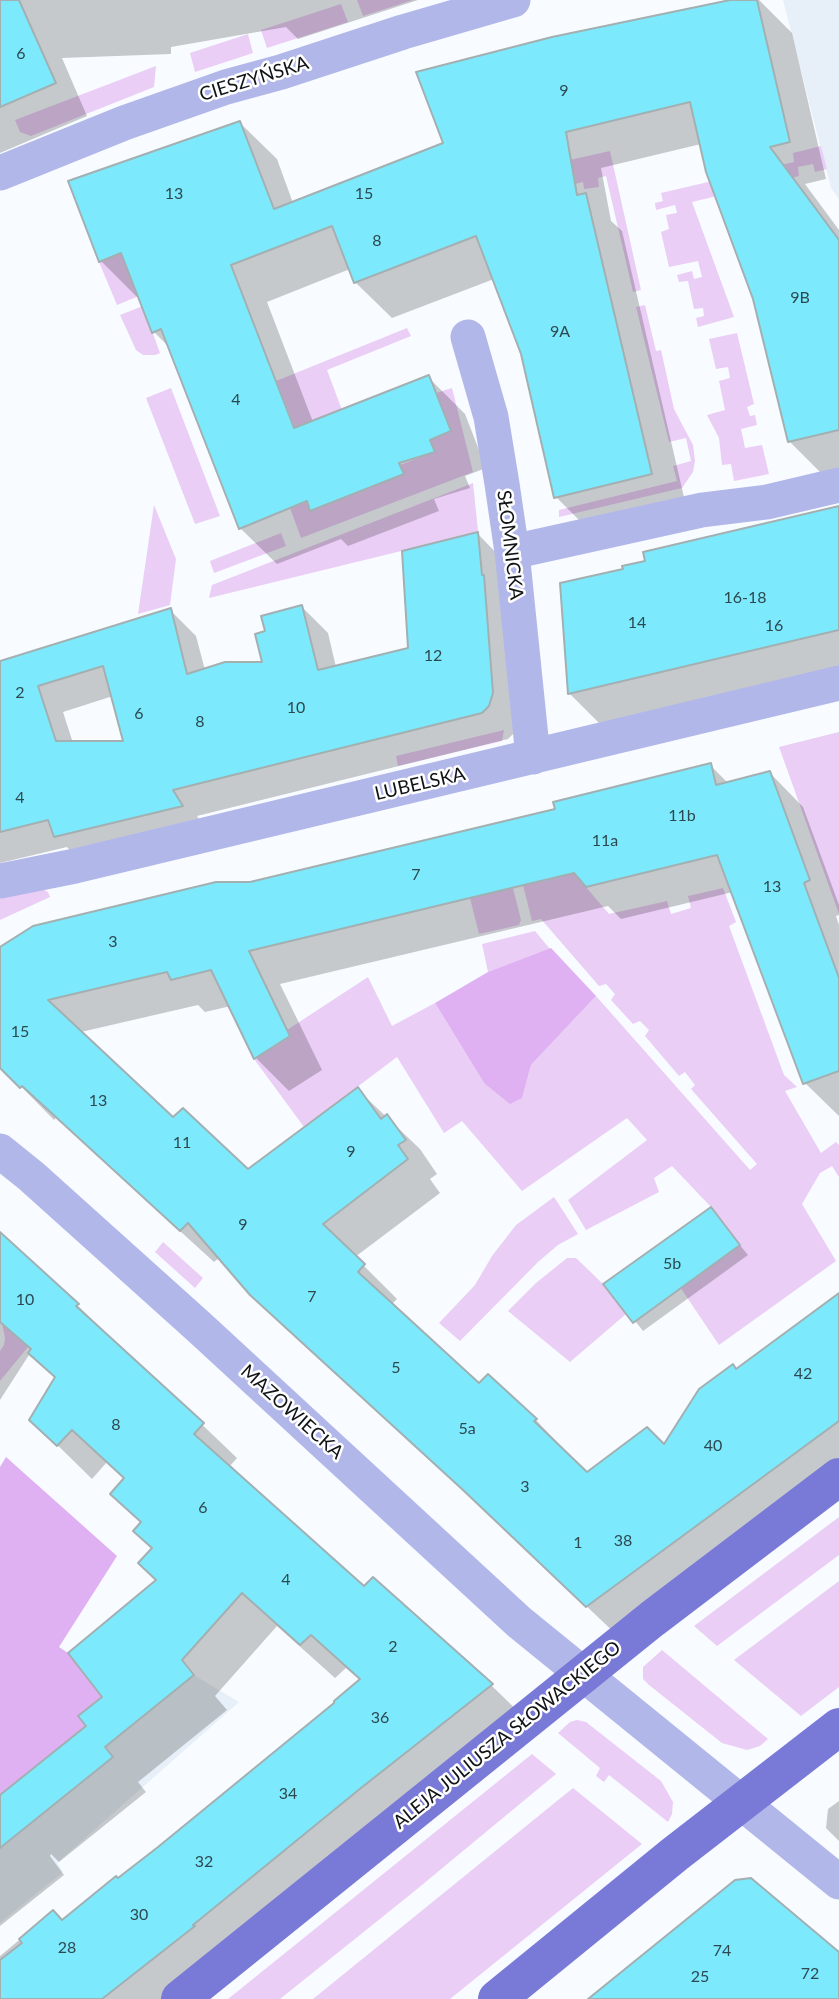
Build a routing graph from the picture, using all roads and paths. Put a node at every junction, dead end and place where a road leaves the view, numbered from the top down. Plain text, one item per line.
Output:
1 (513, 0) edge
2 (0, 173) edge
3 (468, 337) dead end
4 (839, 485) edge
5 (512, 552) junction
6 (839, 683) edge
7 (533, 757) junction
8 (0, 881) edge
9 (0, 1151) edge
10 (839, 1477) edge
11 (582, 1674) junction
12 (839, 1727) edge
13 (741, 1802) junction
14 (839, 1882) edge
15 (180, 1999) edge
16 (497, 1999) edge

1 - 2 street, CIESZYŃSKA
3 - 5 street, SŁOMNICKA
4 - 5 street
5 - 7 street, SŁOMNICKA
6 - 7 street, LUBELSKA
7 - 8 street, LUBELSKA
9 - 11 street, MAZOWIECKA
10 - 11 main road, ALEJA JULIUSZA SŁOWACKIEGO
11 - 13 street, MAZOWIECKA
11 - 15 main road, ALEJA JULIUSZA SŁOWACKIEGO
12 - 13 main road
13 - 14 street, MAZOWIECKA
13 - 16 main road

